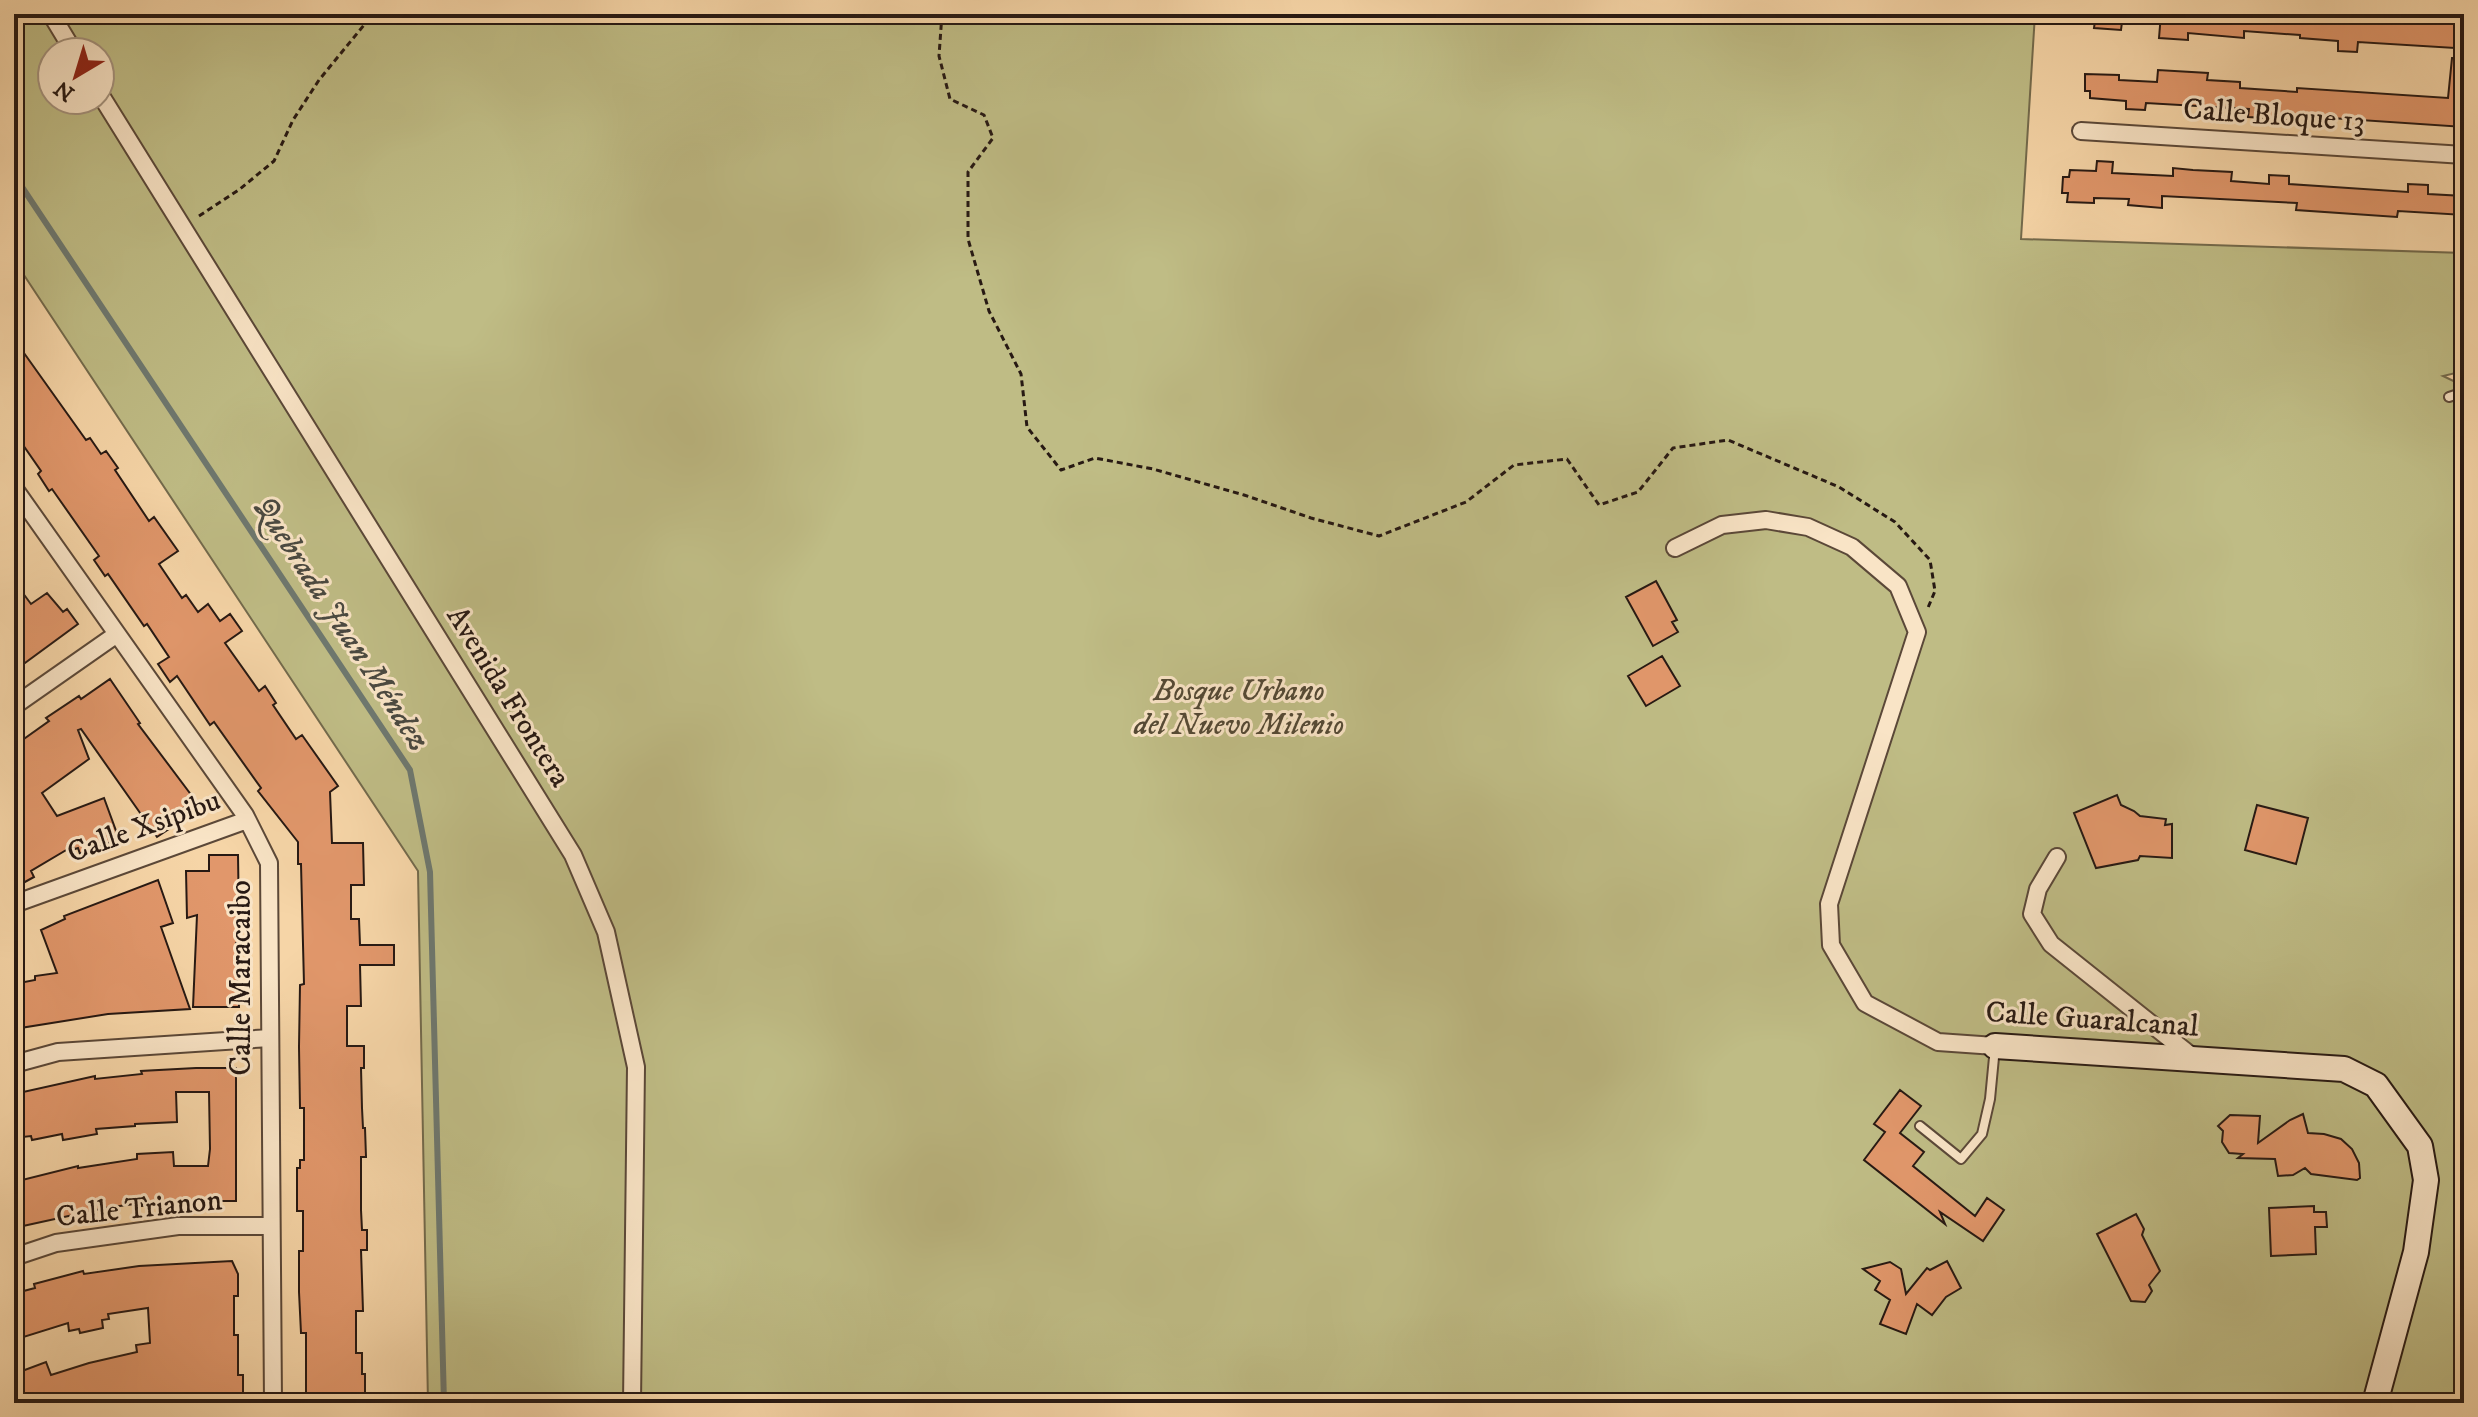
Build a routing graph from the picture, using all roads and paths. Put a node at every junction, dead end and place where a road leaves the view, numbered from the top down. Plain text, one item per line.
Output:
1 (51, 14) edge
2 (373, 14) edge
3 (942, 14) edge
4 (64, 36) edge
5 (114, 116) edge
6 (2081, 131) dead end
7 (2464, 155) edge
8 (183, 228) junction
9 (2464, 392) edge
10 (2449, 397) dead end
11 (14, 488) edge
12 (1675, 548) dead end
13 (1917, 632) junction
14 (117, 634) junction
15 (14, 706) edge
16 (247, 820) junction
17 (2057, 857) dead end
18 (14, 904) edge
19 (270, 1038) junction
20 (1995, 1046) junction
21 (2196, 1059) junction
22 (14, 1064) edge
23 (1920, 1126) dead end
24 (271, 1226) junction
25 (14, 1257) edge
26 (273, 1403) edge
27 (632, 1403) edge
28 (2375, 1403) edge

1 - 4 street
2 - 8 path
3 - 13 path
5 - 8 street, Avenida Frontera
6 - 7 street, Calle Bloque 13
8 - 27 street, Avenida Frontera
9 - 10 lane
11 - 14 street, Calle Maracaibo
12 - 13 street
13 - 20 street, Calle Guaralcanal
14 - 15 street
14 - 16 street, Calle Maracaibo
16 - 18 street, Calle Xsipibu
16 - 19 street, Calle Maracaibo
17 - 21 street
19 - 22 street
19 - 24 street, Calle Maracaibo
20 - 21 street, Calle Guaralcanal
20 - 23 lane
21 - 28 street, Calle Guaralcanal
24 - 25 street, Calle Trianon
24 - 26 street, Calle Maracaibo

